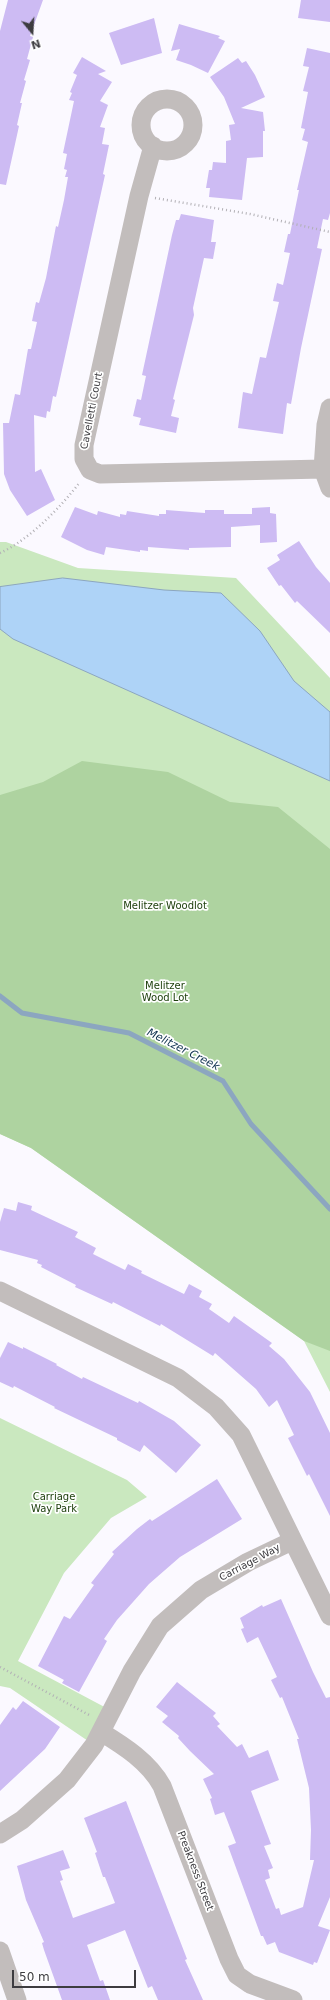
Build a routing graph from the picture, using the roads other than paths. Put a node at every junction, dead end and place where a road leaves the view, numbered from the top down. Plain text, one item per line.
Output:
1 (153, 146) dead end
2 (330, 408) edge
3 (323, 469) junction
4 (330, 488) edge
5 (0, 1291) edge
6 (292, 1541) junction
7 (330, 1616) edge
8 (103, 1728) junction
9 (0, 1834) edge
10 (0, 1951) edge
11 (18, 2000) edge
12 (293, 2000) edge

1 - 3 street, Cavelletti Court
2 - 3 street
3 - 4 street
5 - 6 street, Carriage Way
6 - 7 street
6 - 8 street, Carriage Way
8 - 9 street, Carriage Way
8 - 12 street, Preakness Street
10 - 11 street

